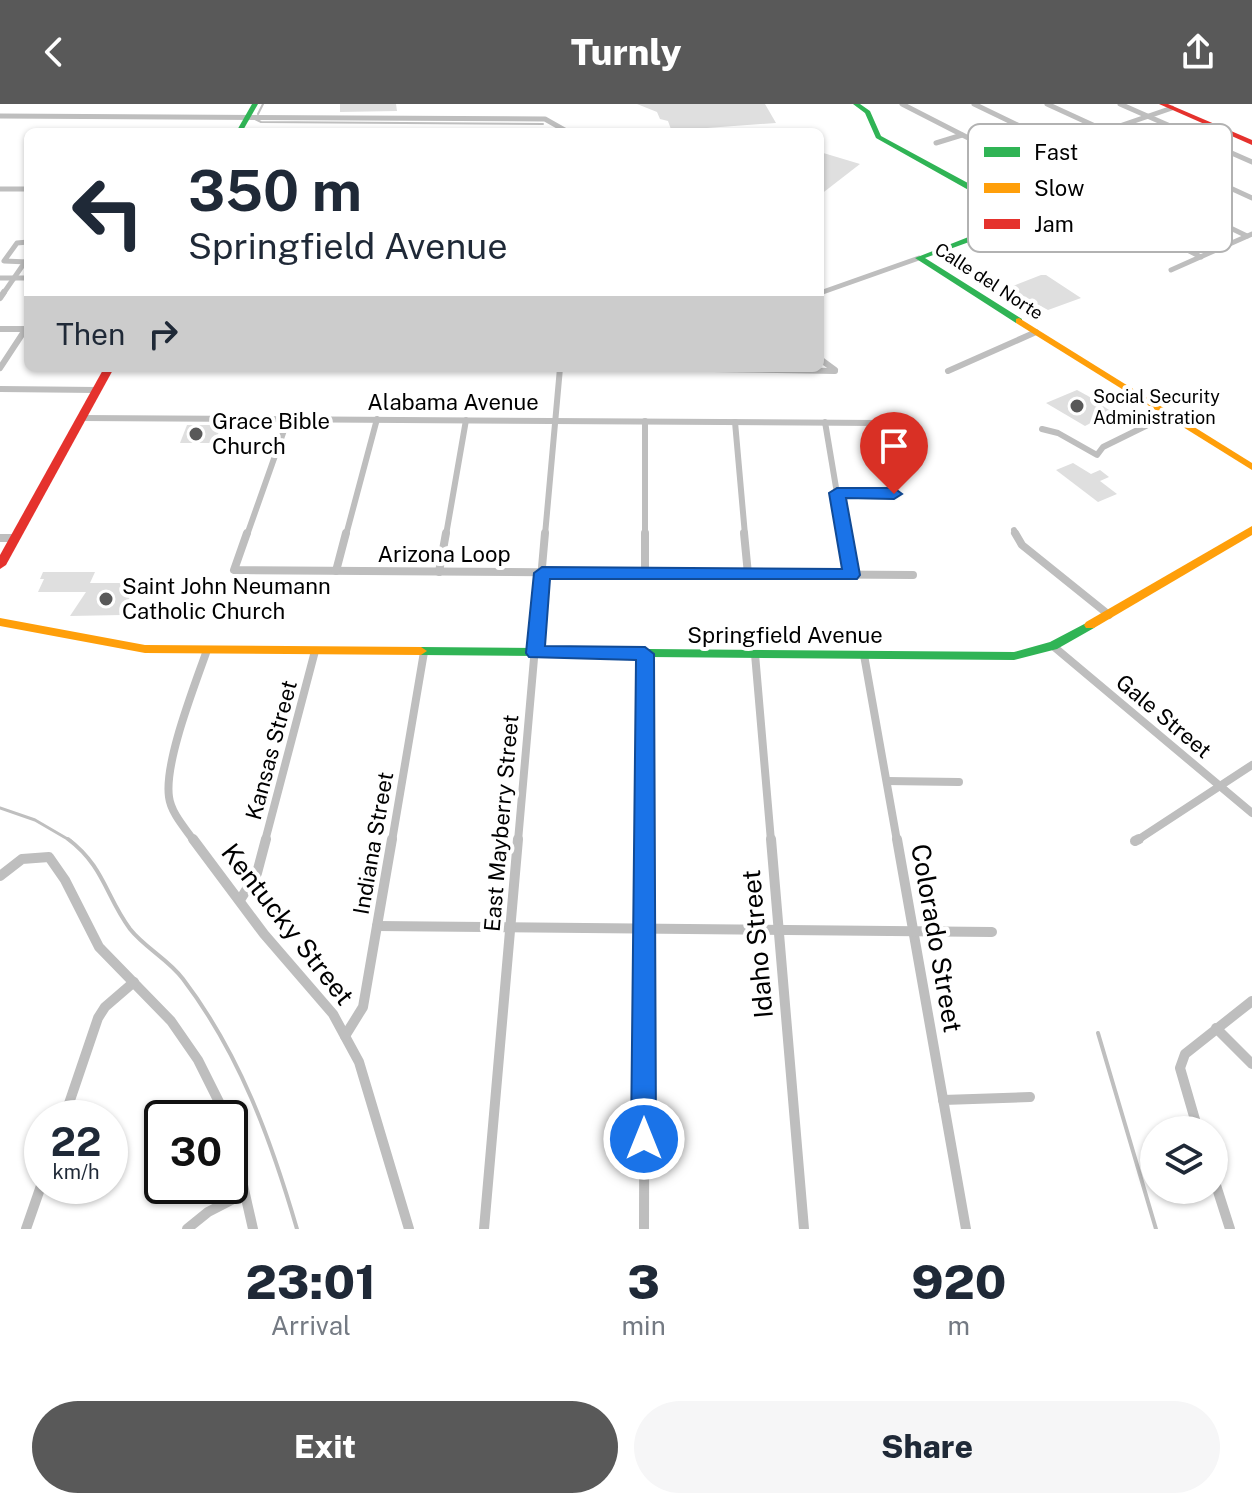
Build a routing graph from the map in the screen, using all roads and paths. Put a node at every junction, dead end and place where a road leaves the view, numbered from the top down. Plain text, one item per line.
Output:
1 (255, 104) edge
2 (856, 104) edge
3 (902, 104) edge
4 (974, 104) edge
5 (1047, 104) edge
6 (1120, 104) edge
7 (1167, 106) edge
8 (0, 116) edge
9 (1148, 116) junction
10 (247, 118) junction
11 (1016, 124) edge
12 (1091, 124) edge
13 (1126, 124) edge
14 (1166, 124) edge
15 (1208, 124) edge
16 (241, 128) edge
17 (561, 128) edge
18 (1232, 134) edge
19 (962, 135) junction
20 (968, 138) edge
21 (936, 143) dead end
22 (1252, 143) edge
23 (1232, 153) edge
24 (1252, 162) edge
25 (968, 186) edge
26 (0, 189) edge
27 (24, 189) edge
28 (1232, 189) edge
29 (1252, 198) edge
30 (968, 240) edge
31 (24, 242) edge
32 (941, 250) junction
33 (1191, 252) edge
34 (1212, 252) edge
35 (1201, 257) junction
36 (919, 258) junction
37 (24, 262) edge
38 (24, 265) edge
39 (1171, 270) dead end
40 (0, 278) edge
41 (14, 278) junction
42 (24, 278) edge
43 (955, 281) junction
44 (824, 292) edge
45 (0, 298) edge
46 (0, 329) edge
47 (24, 329) edge
48 (24, 332) edge
49 (1036, 332) junction
50 (824, 362) edge
51 (0, 368) edge
52 (824, 371) edge
53 (948, 371) dead end
54 (107, 372) edge
55 (560, 372) edge
56 (0, 389) edge
57 (97, 390) junction
58 (1168, 415) junction
59 (81, 418) junction
60 (288, 419) junction
61 (377, 419) junction
62 (466, 420) junction
63 (556, 421) junction
64 (645, 421) junction
65 (735, 422) junction
66 (825, 422) junction
67 (877, 423) dead end
68 (1042, 429) dead end
69 (1252, 467) edge
70 (837, 493) junction
71 (894, 494) dead end
72 (1014, 530) dead end
73 (1252, 530) edge
74 (0, 538) edge
75 (15, 538) junction
76 (0, 565) edge
77 (336, 571) junction
78 (439, 572) junction
79 (542, 573) junction
80 (645, 573) junction
81 (748, 574) junction
82 (851, 575) junction
83 (913, 575) dead end
84 (1109, 615) junction
85 (0, 622) edge
86 (1053, 646) junction
87 (207, 650) junction
88 (315, 651) junction
89 (424, 652) junction
90 (535, 653) junction
91 (645, 654) junction
92 (755, 654) junction
93 (864, 655) junction
94 (1252, 765) edge
95 (887, 781) junction
96 (959, 782) dead end
97 (1220, 786) junction
98 (1252, 813) edge
99 (1135, 841) dead end
100 (0, 876) edge
101 (240, 900) junction
102 (377, 926) junction
103 (509, 927) junction
104 (643, 928) junction
105 (778, 929) junction
106 (913, 931) junction
107 (992, 932) dead end
108 (134, 982) junction
109 (1252, 1001) edge
110 (1216, 1028) junction
111 (345, 1036) junction
112 (1252, 1064) edge
113 (1030, 1097) dead end
114 (70, 1100) edge
115 (220, 1100) edge
116 (943, 1100) junction
117 (1194, 1116) edge
118 (35, 1204) edge
119 (224, 1204) edge
120 (246, 1204) edge
121 (1222, 1204) edge
122 (26, 1229) edge
123 (187, 1229) edge
124 (253, 1229) edge
125 (409, 1229) edge
126 (484, 1229) edge
127 (644, 1229) edge
128 (804, 1229) edge
129 (966, 1229) edge
130 (1230, 1229) edge

1 - 10 street
2 - 25 street, Calle del Norte
3 - 19 street
4 - 11 street
5 - 12 street
6 - 9 street
7 - 9 street
7 - 15 street
8 - 10 street
9 - 13 street
9 - 14 street
10 - 16 street
10 - 17 street
18 - 22 street
19 - 20 street
19 - 21 street
23 - 24 street
26 - 27 street
28 - 29 street
30 - 32 street, Calle del Norte
31 - 37 street
32 - 36 street, Calle del Norte
32 - 43 street
33 - 35 street
34 - 35 street
35 - 39 street
36 - 43 street, Calle del Norte
36 - 44 street
38 - 41 street
40 - 41 street
41 - 42 street
41 - 45 street
43 - 49 street, Calle del Norte
46 - 47 street
48 - 51 street
49 - 53 street
49 - 58 street, Calle del Norte
50 - 52 street
54 - 57 street
55 - 63 street, East Mayberry Street
56 - 57 street
57 - 59 street
58 - 68 street
58 - 69 street, Calle del Norte
59 - 60 street, Alabama Avenue
59 - 75 street
60 - 61 street, Alabama Avenue
60 - 77 street, Arizona Loop
61 - 62 street, Alabama Avenue
61 - 77 street
62 - 63 street, Alabama Avenue
62 - 78 street
63 - 64 street, Alabama Avenue
63 - 79 street, East Mayberry Street
64 - 65 street, Alabama Avenue
64 - 80 street
65 - 66 street, Alabama Avenue
65 - 81 street
66 - 67 street, Alabama Avenue
66 - 70 street
70 - 71 street
70 - 82 street
72 - 84 street
73 - 84 street, Springfield Avenue
74 - 75 street
75 - 76 street
77 - 78 street, Arizona Loop
78 - 79 street, Arizona Loop
79 - 80 street, Arizona Loop
79 - 90 street, East Mayberry Street
80 - 81 street, Arizona Loop
81 - 82 street, Arizona Loop
82 - 83 street, Arizona Loop
84 - 86 street, Springfield Avenue
85 - 87 street, Springfield Avenue
86 - 93 street, Springfield Avenue
86 - 97 street, Gale Street
87 - 88 street, Springfield Avenue
87 - 101 street, Kentucky Street
88 - 89 street, Springfield Avenue
88 - 101 street, Kansas Street
89 - 90 street, Springfield Avenue
89 - 102 street, Indiana Street
90 - 91 street, Springfield Avenue
90 - 103 street, East Mayberry Street
91 - 92 street, Springfield Avenue
91 - 104 street
92 - 93 street, Springfield Avenue
92 - 105 street, Idaho Street
93 - 95 street, Colorado Street
94 - 97 street
95 - 96 street
95 - 106 street, Colorado Street
97 - 98 street, Gale Street
97 - 99 street
100 - 108 street
101 - 111 street, Kentucky Street
102 - 103 street
102 - 111 street, Indiana Street
103 - 104 street
103 - 126 street, East Mayberry Street
104 - 105 street
104 - 127 street
105 - 106 street
105 - 128 street, Idaho Street
106 - 107 street
106 - 116 street, Colorado Street
108 - 114 street
108 - 115 street
109 - 110 street
110 - 112 street
110 - 117 street
111 - 125 street, Kentucky Street
113 - 116 street
116 - 129 street, Colorado Street
118 - 122 street
119 - 123 street
120 - 124 street
121 - 130 street

